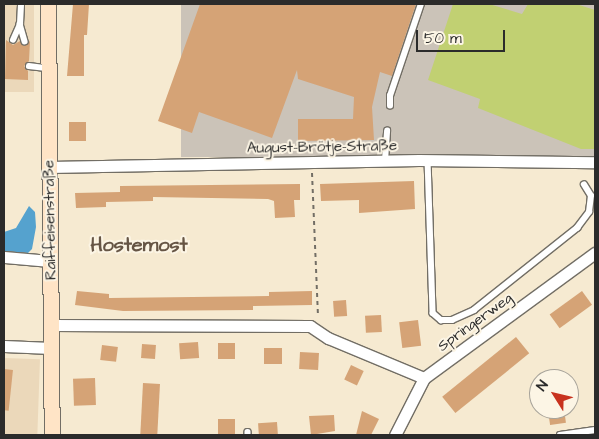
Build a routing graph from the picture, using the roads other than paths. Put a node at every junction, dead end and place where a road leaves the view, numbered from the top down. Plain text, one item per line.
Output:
1 (21, 4) edge
2 (48, 4) edge
3 (422, 4) edge
4 (20, 24) junction
5 (13, 40) dead end
6 (25, 41) dead end
7 (29, 66) dead end
8 (49, 68) junction
9 (390, 106) dead end
10 (387, 131) dead end
11 (428, 160) junction
12 (385, 161) junction
13 (595, 162) edge
14 (49, 167) junction
15 (584, 185) dead end
16 (595, 253) edge
17 (4, 256) edge
18 (50, 261) junction
19 (51, 325) junction
20 (4, 346) edge
21 (51, 348) junction
22 (424, 378) junction
23 (595, 430) edge
24 (52, 435) edge
25 (395, 435) edge
26 (560, 435) edge

1 - 4 lane
2 - 8 street, Raiffeisenstraße
3 - 9 lane
4 - 5 lane
4 - 6 lane
7 - 8 lane
8 - 14 street, Raiffeisenstraße
10 - 12 lane
11 - 12 street, August-Brötje-Straße
11 - 13 street, August-Brötje-Straße
11 - 15 lane
12 - 14 street, August-Brötje-Straße
14 - 18 street, Raiffeisenstraße
16 - 22 street, Springerweg
17 - 18 street
18 - 19 street, Raiffeisenstraße
19 - 21 street, Raiffeisenstraße
19 - 22 street
20 - 21 street
21 - 24 street, Raiffeisenstraße
22 - 25 street, Springerweg
23 - 26 lane

